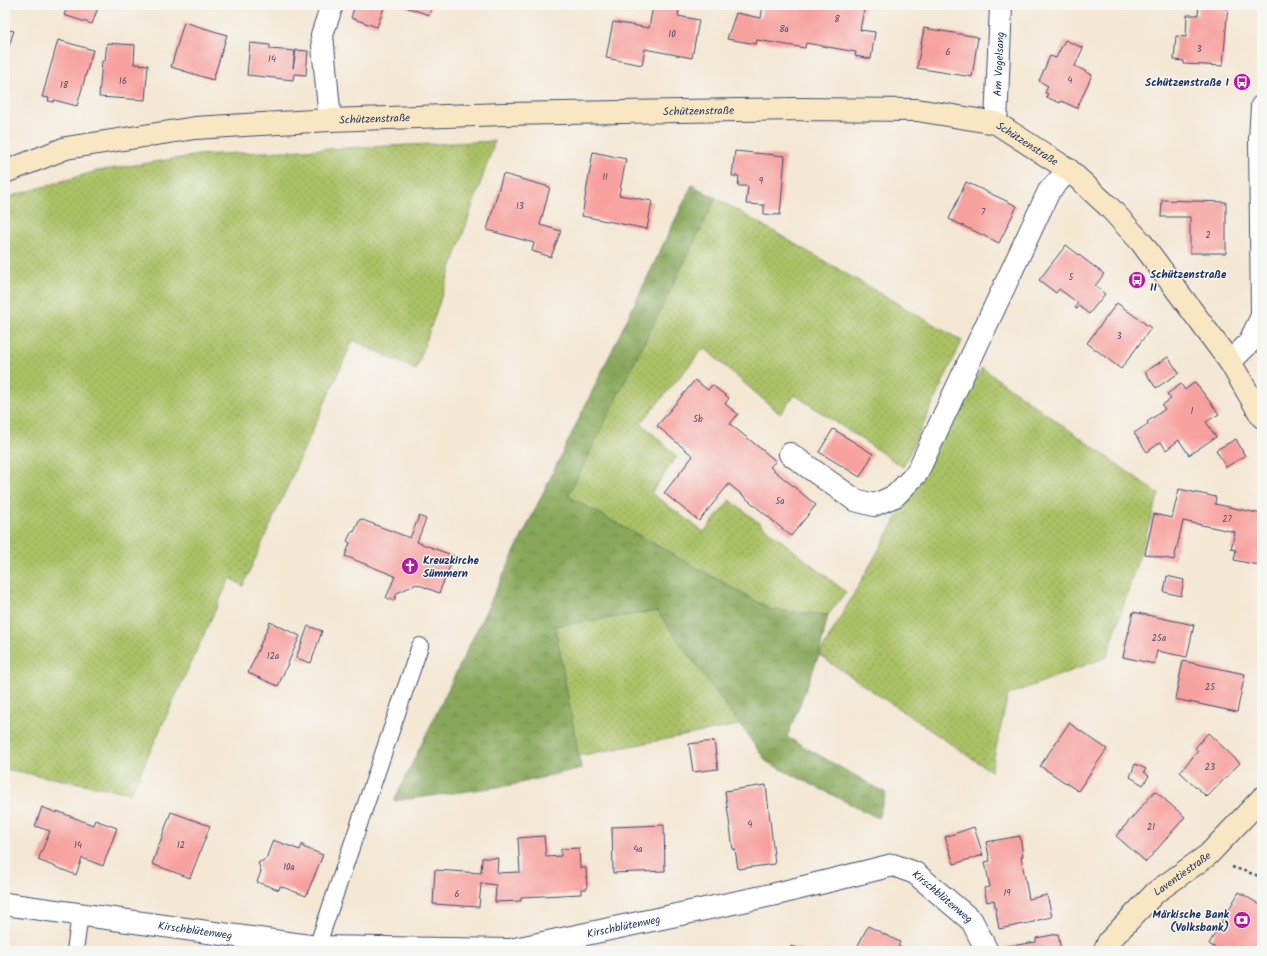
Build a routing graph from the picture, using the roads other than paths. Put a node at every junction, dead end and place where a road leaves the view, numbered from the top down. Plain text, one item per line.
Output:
1 (332, 5) edge
2 (1001, 5) edge
3 (1262, 106) edge
4 (330, 120) junction
5 (996, 122) junction
6 (1069, 170) junction
7 (5, 172) edge
8 (1230, 362) junction
9 (1262, 417) edge
10 (790, 454) dead end
11 (420, 646) dead end
12 (1262, 798) edge
13 (5, 904) edge
14 (80, 914) junction
15 (317, 947) junction
16 (517, 950) edge
17 (74, 951) edge
18 (987, 951) edge
19 (1104, 951) edge

1 - 4 street
2 - 5 street, Am Vogelsang
3 - 8 street
4 - 5 street, Schützenstraße
4 - 7 street, Schützenstraße
5 - 6 street, Schützenstraße
6 - 8 street, Schützenstraße
6 - 10 street
8 - 9 street, Schützenstraße
11 - 15 lane
12 - 19 street, Laventiestraße
13 - 14 street, Kirschblütenweg
14 - 15 street, Kirschblütenweg
14 - 17 lane
15 - 16 street, Kirschblütenweg
16 - 18 street, Kirschblütenweg

